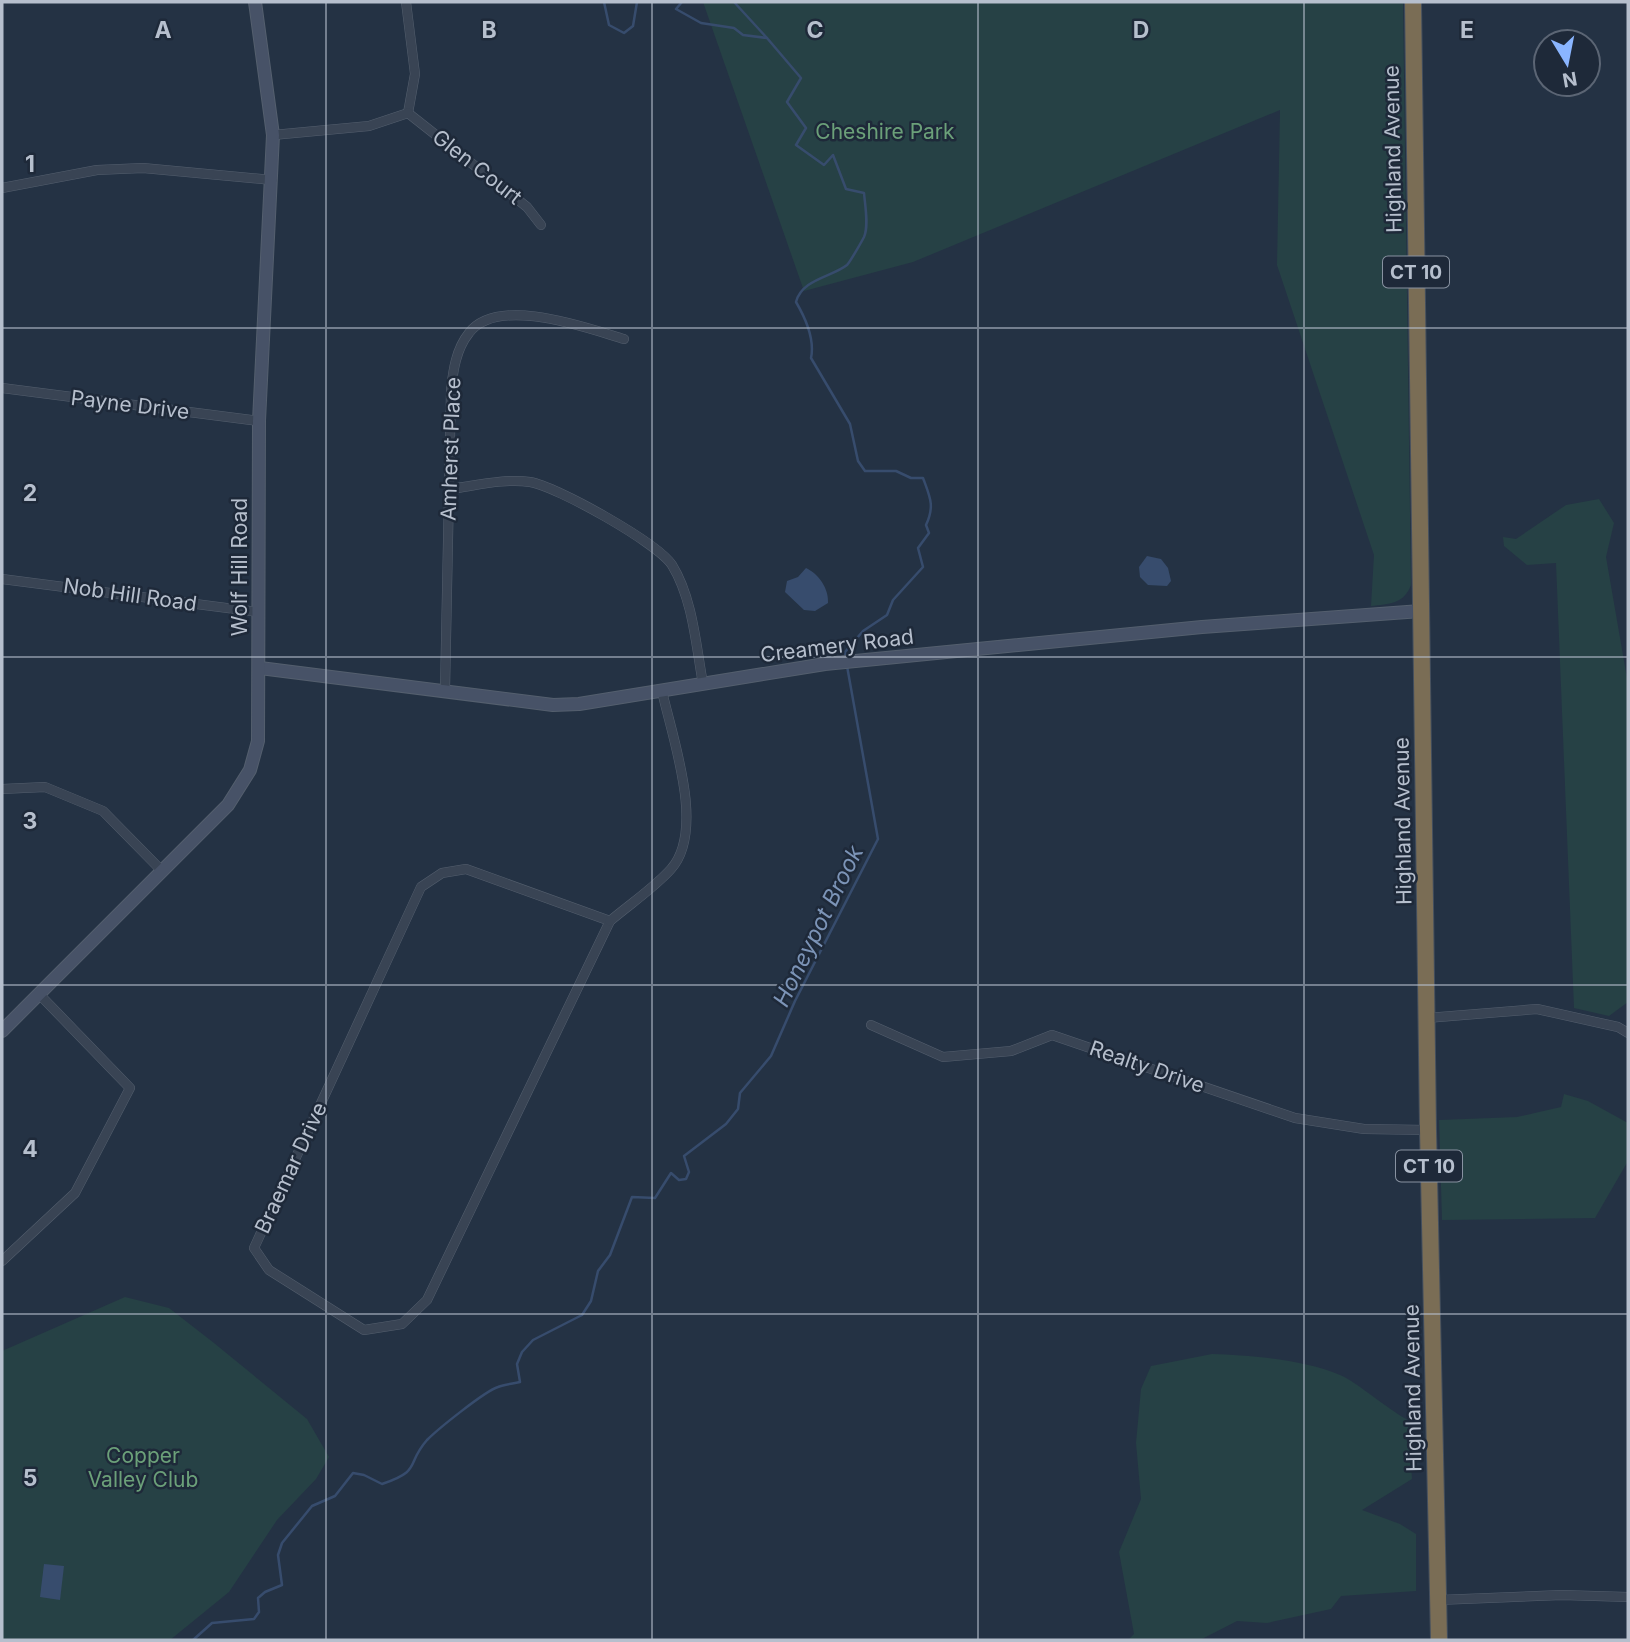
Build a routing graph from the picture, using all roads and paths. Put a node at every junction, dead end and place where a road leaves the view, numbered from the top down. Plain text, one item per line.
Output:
1 (255, 2) edge
2 (406, 2) edge
3 (1413, 2) edge
4 (408, 113) junction
5 (273, 135) junction
6 (272, 180) junction
7 (2, 188) edge
8 (541, 225) dead end
9 (624, 340) dead end
10 (2, 388) edge
11 (259, 421) junction
12 (450, 489) junction
13 (2, 579) edge
14 (1421, 611) junction
15 (258, 612) junction
16 (261, 668) junction
17 (703, 684) junction
18 (445, 691) junction
19 (662, 691) junction
20 (2, 789) edge
21 (161, 870) junction
22 (610, 921) junction
23 (39, 994) junction
24 (1427, 1018) junction
25 (871, 1025) dead end
26 (2, 1031) edge
27 (1628, 1032) edge
28 (1428, 1130) junction
29 (2, 1261) edge
30 (1628, 1597) edge
31 (1438, 1600) junction
32 (1439, 1640) edge

1 - 5 street, Wolf Hill Road
2 - 4 street
3 - 14 highway, Highland Avenue / CT 10
4 - 5 street
4 - 8 street, Glen Court
5 - 6 street, Wolf Hill Road
6 - 7 street
6 - 11 street, Wolf Hill Road
9 - 12 street, Amherst Place
10 - 11 street, Payne Drive
11 - 15 street, Wolf Hill Road
12 - 17 street
12 - 18 street, Amherst Place
13 - 15 street, Nob Hill Road
14 - 17 street, Creamery Road
14 - 24 highway, Highland Avenue / CT 10
15 - 16 street, Wolf Hill Road
16 - 18 street, Creamery Road
16 - 21 street, Wolf Hill Road
17 - 19 street, Creamery Road
18 - 19 street, Creamery Road
19 - 22 street, Braemar Drive
20 - 21 street
21 - 23 street, Wolf Hill Road
22 - 22 street, Braemar Drive
23 - 26 street, Wolf Hill Road
23 - 29 street
24 - 27 street
24 - 28 highway, Highland Avenue / CT 10
25 - 28 street, Realty Drive
28 - 31 highway, Highland Avenue / CT 10
30 - 31 street
31 - 32 highway, Highland Avenue / CT 10

